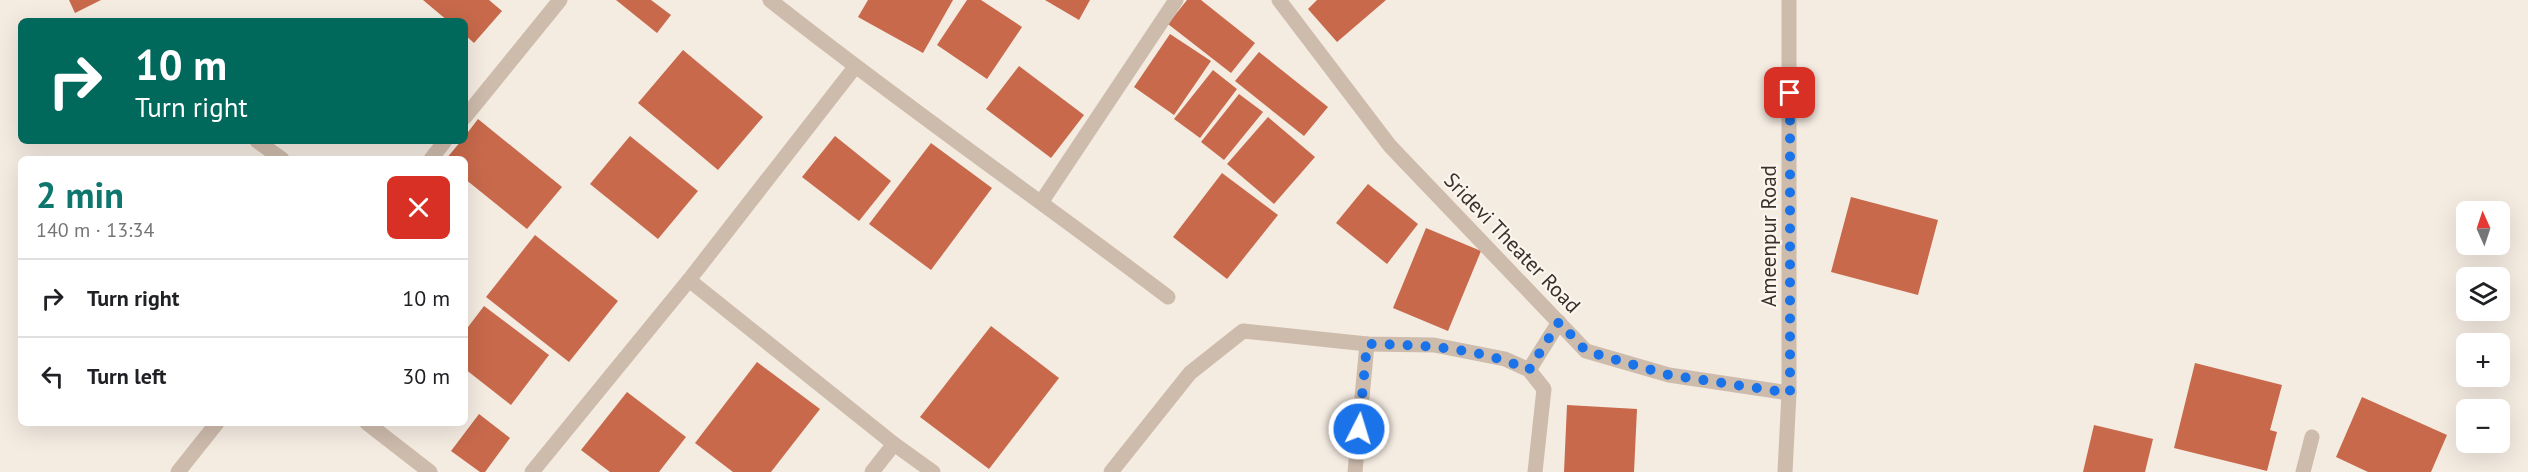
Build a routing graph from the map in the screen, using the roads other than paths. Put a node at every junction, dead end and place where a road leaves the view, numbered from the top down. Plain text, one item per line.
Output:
1 (560, 0) edge
2 (770, 0) edge
3 (1176, 0) edge
4 (1280, 0) edge
5 (1789, 0) edge
6 (855, 67) junction
7 (468, 113) edge
8 (261, 144) edge
9 (443, 144) edge
10 (278, 156) edge
11 (433, 156) edge
12 (1042, 201) junction
13 (689, 280) junction
14 (1168, 297) dead end
15 (1559, 322) junction
16 (1367, 344) junction
17 (1529, 370) junction
18 (1790, 393) junction
19 (215, 426) edge
20 (371, 426) edge
21 (2312, 437) dead end
22 (894, 444) junction
23 (178, 472) edge
24 (430, 472) edge
25 (532, 472) edge
26 (872, 472) edge
27 (933, 472) edge
28 (1111, 472) edge
29 (1355, 472) edge
30 (1534, 472) edge
31 (1785, 472) edge
32 (2303, 472) edge

1 - 7 street
2 - 6 street
3 - 12 street
4 - 15 street, Sridevi Theater Road
5 - 18 street, Ameenpur Road
6 - 12 street
6 - 13 street
8 - 10 street
9 - 11 street
12 - 14 street
13 - 22 street
13 - 25 street
15 - 17 street
15 - 18 street, Sridevi Theater Road
16 - 17 street
16 - 28 street
16 - 29 street
17 - 30 street
18 - 31 street, Ameenpur Road
19 - 23 street
20 - 24 street
21 - 32 street
22 - 26 street
22 - 27 street

